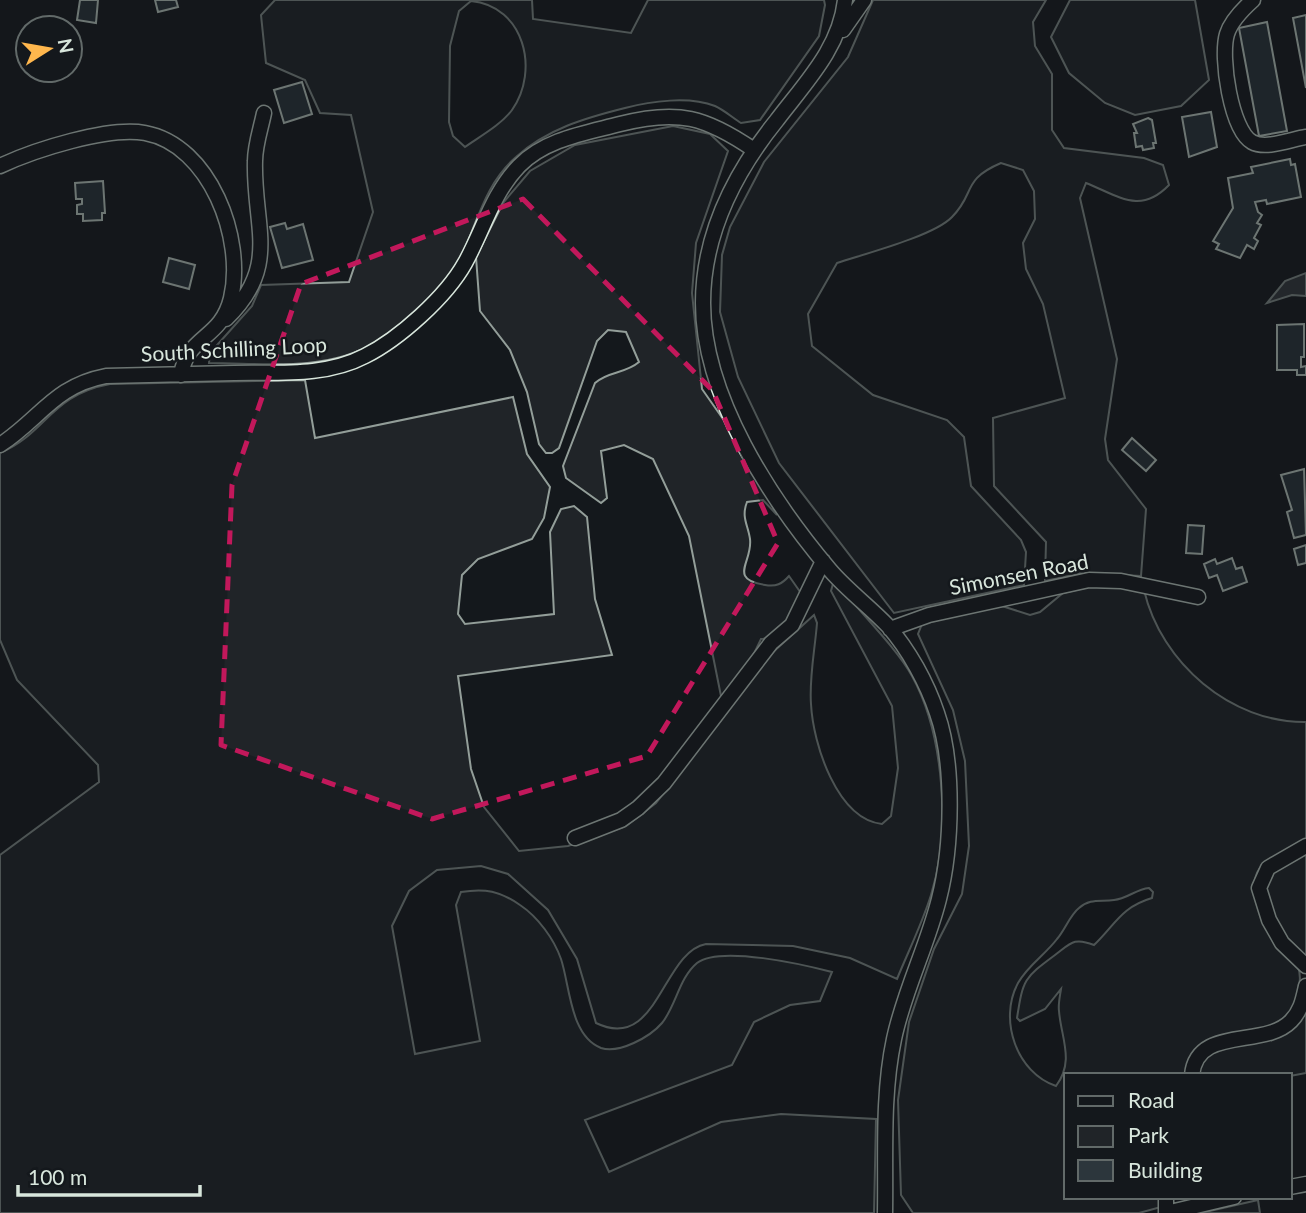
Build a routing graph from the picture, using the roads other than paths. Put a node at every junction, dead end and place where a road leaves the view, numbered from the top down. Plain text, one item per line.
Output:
1 (845, 0) edge
2 (864, 0) edge
3 (1253, 0) edge
4 (825, 57) junction
5 (264, 113) dead end
6 (1306, 137) edge
7 (754, 150) junction
8 (0, 166) edge
9 (222, 322) junction
10 (181, 374) junction
11 (0, 445) edge
12 (823, 561) junction
13 (1198, 597) dead end
14 (890, 629) junction
15 (575, 838) dead end
16 (1306, 846) edge
17 (1306, 966) edge
18 (1306, 986) edge
19 (1192, 1073) edge
20 (1226, 1199) edge
21 (885, 1213) edge
22 (1166, 1213) edge

1 - 4 street
2 - 4 street
3 - 6 street
4 - 7 street
5 - 9 street
7 - 10 street, South Schilling Loop
7 - 12 street
8 - 9 street
9 - 10 street
10 - 11 street, South Schilling Loop
12 - 14 street
12 - 15 street
13 - 14 street, Simonsen Road
14 - 21 street
16 - 17 street
18 - 19 street
20 - 22 street

